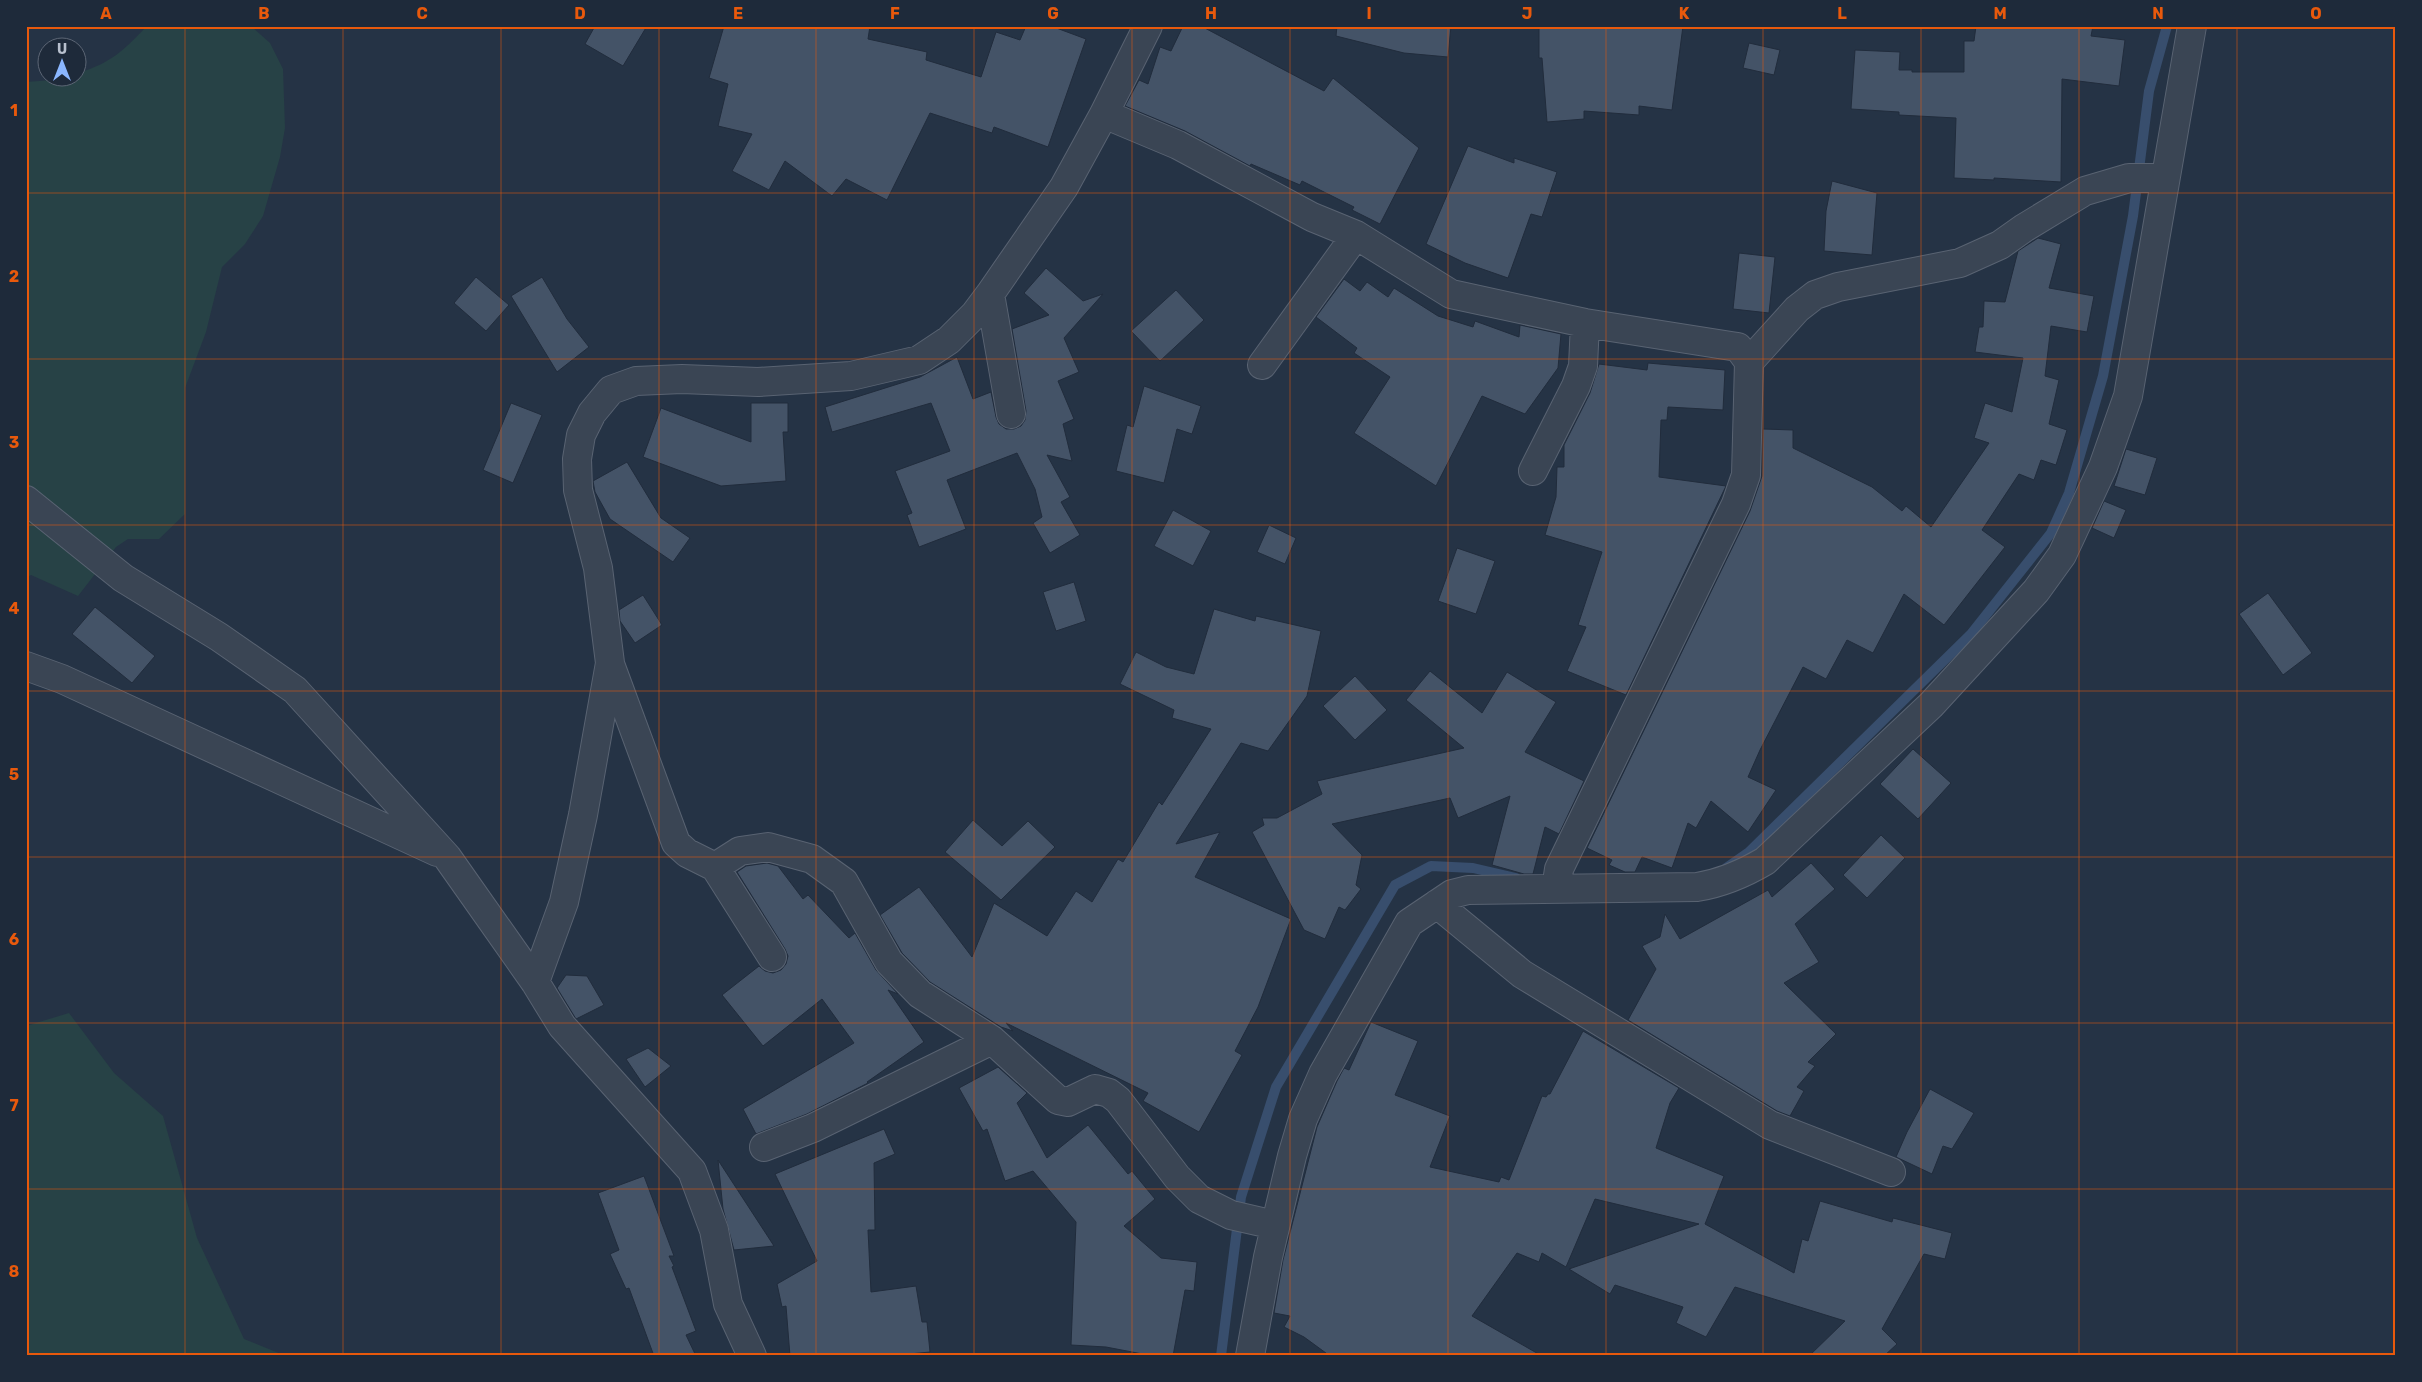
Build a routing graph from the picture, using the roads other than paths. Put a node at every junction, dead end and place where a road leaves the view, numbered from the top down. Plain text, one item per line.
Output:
1 (1148, 26) edge
2 (2192, 26) edge
3 (1104, 114) junction
4 (2148, 178) junction
5 (1356, 235) junction
6 (990, 294) junction
7 (1585, 323) junction
8 (1749, 362) junction
9 (1262, 365) dead end
10 (1011, 414) dead end
11 (1533, 471) dead end
12 (26, 500) edge
13 (610, 663) junction
14 (26, 666) edge
15 (447, 857) junction
16 (716, 867) junction
17 (1557, 880) junction
18 (1437, 904) junction
19 (772, 957) dead end
20 (535, 982) junction
21 (992, 1040) junction
22 (764, 1148) dead end
23 (1891, 1172) dead end
24 (1266, 1223) junction
25 (752, 1356) edge
26 (1250, 1356) edge

1 - 3 street
2 - 4 street
3 - 5 street
3 - 6 street
4 - 8 street
4 - 17 street
5 - 7 street
5 - 9 street
6 - 10 street
6 - 13 street
7 - 8 street
7 - 11 street
8 - 17 street
12 - 15 street
13 - 16 street
13 - 20 street
14 - 15 street
15 - 20 street
16 - 19 street
16 - 21 street
17 - 18 street
18 - 23 street
18 - 24 street
20 - 25 street
21 - 22 street
21 - 24 street
24 - 26 street

